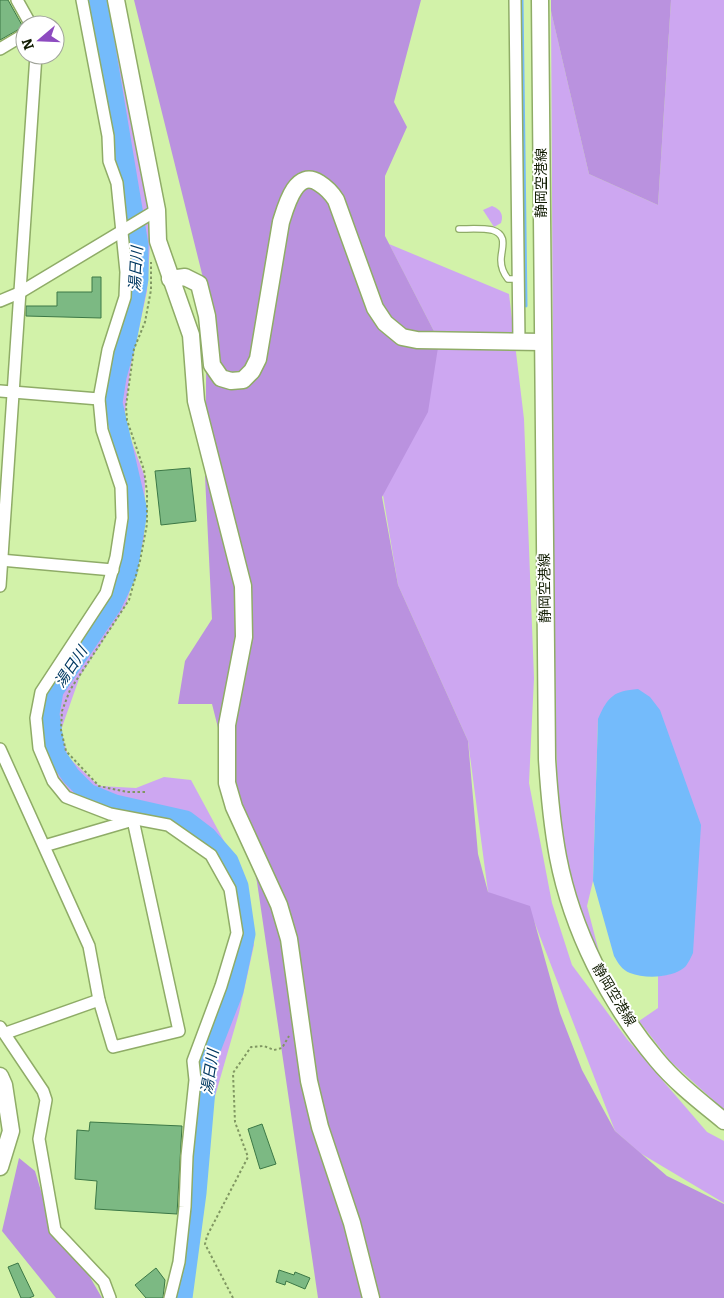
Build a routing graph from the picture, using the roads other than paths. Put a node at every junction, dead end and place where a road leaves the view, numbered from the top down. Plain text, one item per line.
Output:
1 (17, 0) edge
2 (82, 0) edge
3 (116, 0) edge
4 (515, 0) edge
5 (540, 0) edge
6 (25, 15) edge
7 (15, 40) edge
8 (0, 49) edge
9 (35, 65) edge
10 (157, 210) junction
11 (460, 229) dead end
12 (122, 232) junction
13 (170, 279) junction
14 (520, 279) junction
15 (19, 293) junction
16 (0, 301) edge
17 (519, 342) junction
18 (542, 342) junction
19 (0, 391) edge
20 (12, 392) junction
21 (98, 399) junction
22 (1, 560) edge
23 (113, 570) junction
24 (0, 586) edge
25 (0, 749) edge
26 (133, 820) junction
27 (44, 846) junction
28 (99, 1000) junction
29 (3, 1030) edge
30 (0, 1076) edge
31 (724, 1121) edge
32 (0, 1167) edge
33 (110, 1298) edge
34 (170, 1298) edge
35 (371, 1298) edge

1 - 6 street
2 - 12 street
3 - 10 street
4 - 14 street
5 - 18 street, 静岡空港線
7 - 8 street
9 - 15 street
10 - 12 street
10 - 13 street
11 - 14 lane
12 - 15 street
12 - 21 street
13 - 17 street
13 - 35 street
14 - 17 street
15 - 16 street
15 - 20 street
17 - 18 street
18 - 31 street, 静岡空港線
19 - 20 street
20 - 21 street
20 - 22 street
21 - 23 street
22 - 23 street
22 - 24 street
23 - 26 street
25 - 27 street
26 - 27 street
26 - 28 street
26 - 34 street
27 - 28 street
28 - 29 street
29 - 33 street
30 - 32 street

